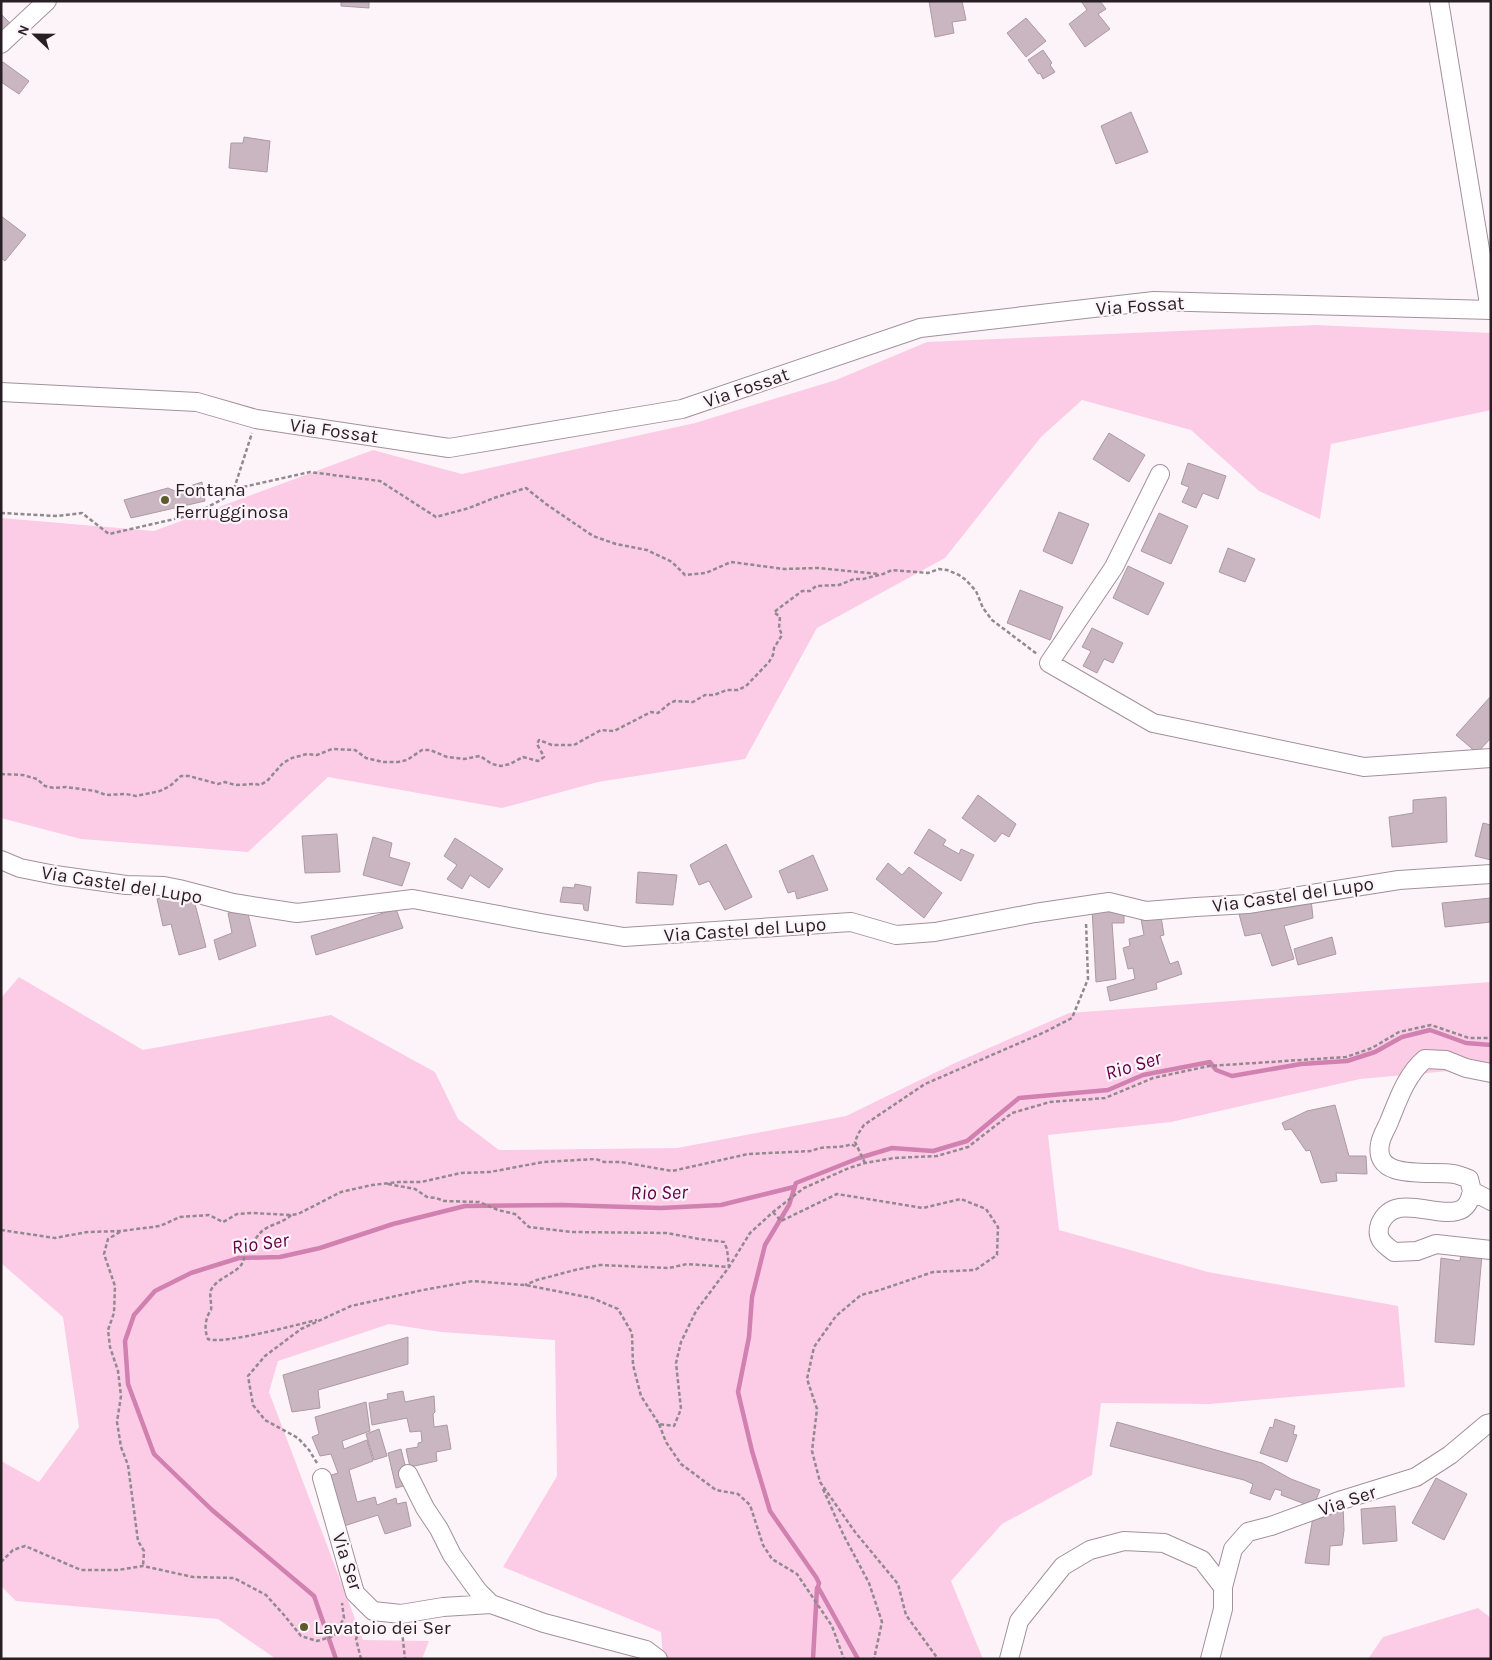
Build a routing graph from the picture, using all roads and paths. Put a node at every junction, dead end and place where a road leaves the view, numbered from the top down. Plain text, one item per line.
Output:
1 (47, 1) edge
2 (1439, 1) edge
3 (1, 44) edge
4 (1490, 310) edge
5 (1, 392) edge
6 (256, 419) junction
7 (1160, 474) dead end
8 (234, 489) junction
9 (1, 513) edge
10 (883, 574) junction
11 (1049, 663) junction
12 (1491, 758) edge
13 (1, 774) edge
14 (1, 860) edge
15 (1491, 874) edge
16 (1085, 905) junction
17 (1491, 1038) edge
18 (1491, 1074) edge
19 (858, 1148) junction
20 (864, 1161) junction
21 (384, 1183) junction
22 (1472, 1191) junction
23 (1491, 1200) edge
24 (773, 1212) junction
25 (291, 1215) junction
26 (1, 1230) edge
27 (121, 1231) junction
28 (1491, 1250) edge
29 (729, 1267) junction
30 (525, 1286) junction
31 (324, 1318) junction
32 (1491, 1423) edge
33 (658, 1424) junction
34 (408, 1474) dead end
35 (322, 1478) joint
36 (820, 1482) junction
37 (1, 1562) edge
38 (143, 1566) junction
39 (1223, 1587) junction
40 (342, 1599) dead end
41 (491, 1604) junction
42 (401, 1614) junction
43 (405, 1659) edge
44 (658, 1659) edge
45 (844, 1659) edge
46 (874, 1659) edge
47 (938, 1659) edge
48 (1009, 1659) edge
49 (1210, 1659) edge

1 - 3 street
2 - 4 street
4 - 6 street, Via Fossat
5 - 6 street, Via Fossat
6 - 8 path
7 - 11 street
8 - 9 path
8 - 10 path
10 - 11 path
10 - 13 path
11 - 12 street
14 - 16 street, Via Castel del Lupo
15 - 16 street, Via Castel del Lupo
16 - 19 path
17 - 20 path
18 - 22 street
19 - 20 path
19 - 21 path
20 - 24 path
21 - 25 path
21 - 29 path
22 - 23 street
22 - 28 street
24 - 29 path
24 - 36 path
25 - 27 path
25 - 31 path
26 - 27 path
27 - 38 path
29 - 30 path
29 - 33 path
30 - 31 path
30 - 33 path
31 - 35 path
32 - 39 street, Via Ser
33 - 45 path
34 - 41 street, Via Ser
35 - 42 street, Via Ser
36 - 46 path
36 - 47 path
37 - 38 path
38 - 40 path
39 - 48 street
39 - 49 street, Via Ser
41 - 42 street, Via Ser
41 - 44 street, Via Ser
42 - 43 path

